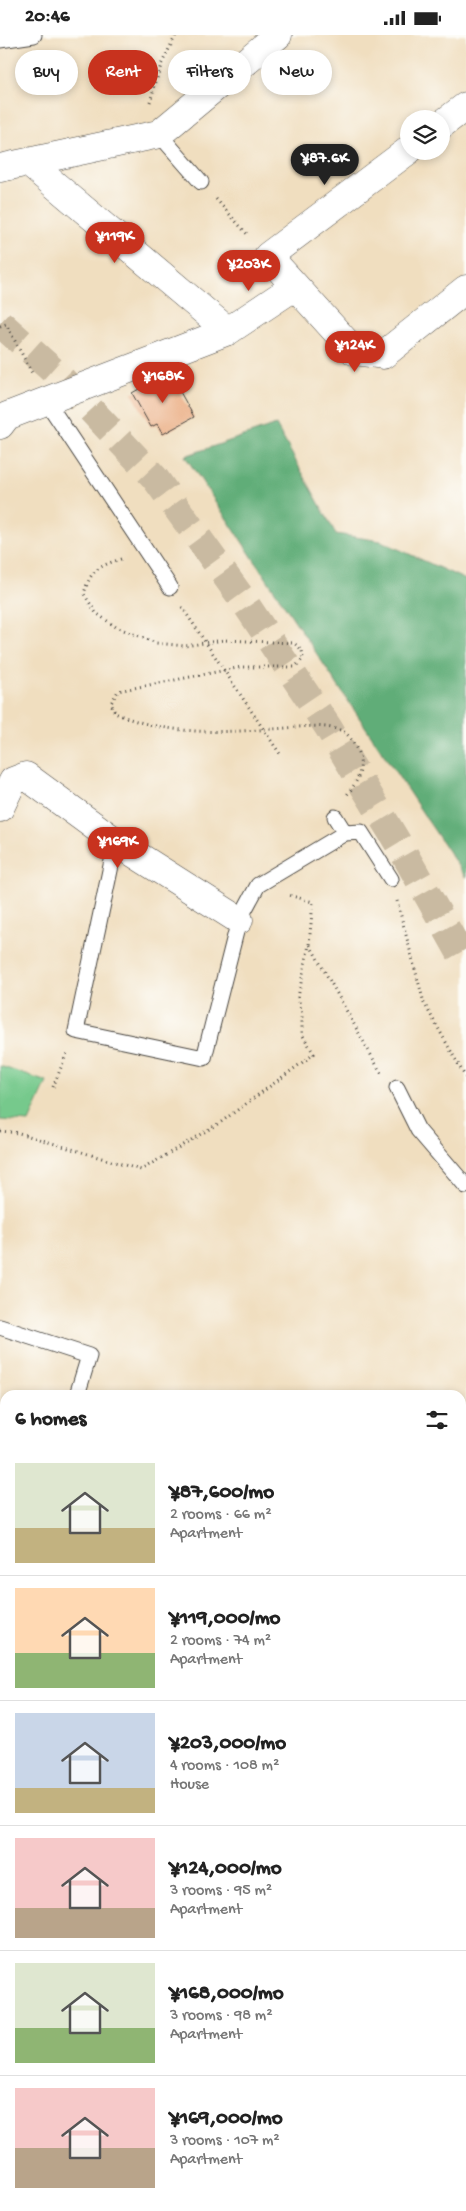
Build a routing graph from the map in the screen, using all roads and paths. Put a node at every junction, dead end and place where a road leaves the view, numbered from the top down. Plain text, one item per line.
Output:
1 (34, 35) edge
2 (176, 35) edge
3 (278, 35) edge
4 (0, 40) edge
5 (466, 106) edge
6 (450, 118) edge
7 (149, 136) junction
8 (400, 156) edge
9 (30, 164) junction
10 (0, 169) edge
11 (201, 182) dead end
12 (221, 205) dead end
13 (244, 230) dead end
14 (294, 287) junction
15 (466, 289) edge
16 (0, 326) edge
17 (228, 331) junction
18 (22, 354) dead end
19 (48, 402) junction
20 (0, 425) edge
21 (121, 559) dead end
22 (170, 587) joint
23 (206, 643) junction
24 (224, 671) junction
25 (265, 730) junction
26 (280, 754) dead end
27 (341, 802) dead end
28 (0, 808) edge
29 (335, 817) dead end
30 (345, 833) junction
31 (116, 842) junction
32 (391, 879) joint
33 (258, 885) junction
34 (239, 920) junction
35 (309, 945) junction
36 (76, 1031) junction
37 (466, 1078) edge
38 (53, 1087) dead end
39 (397, 1088) joint
40 (0, 1131) edge
41 (466, 1186) edge
42 (0, 1327) edge
43 (79, 1390) edge

1 - 4 lane
2 - 7 path
3 - 7 street
5 - 6 street
7 - 9 street
7 - 11 lane
8 - 14 street
9 - 10 street
9 - 17 street
12 - 13 path
14 - 15 street
14 - 17 street
16 - 18 path
17 - 19 street
19 - 20 street
19 - 22 lane
21 - 23 path
22 - 23 path
23 - 24 path
23 - 24 path
24 - 25 path
24 - 25 path
25 - 26 path
25 - 27 path
28 - 31 street
29 - 30 lane
30 - 32 lane
30 - 33 lane
31 - 34 street
31 - 36 lane
32 - 37 path
33 - 34 lane
33 - 35 path
34 - 36 lane
35 - 39 path
35 - 40 path
36 - 38 path
39 - 41 lane
42 - 43 lane

